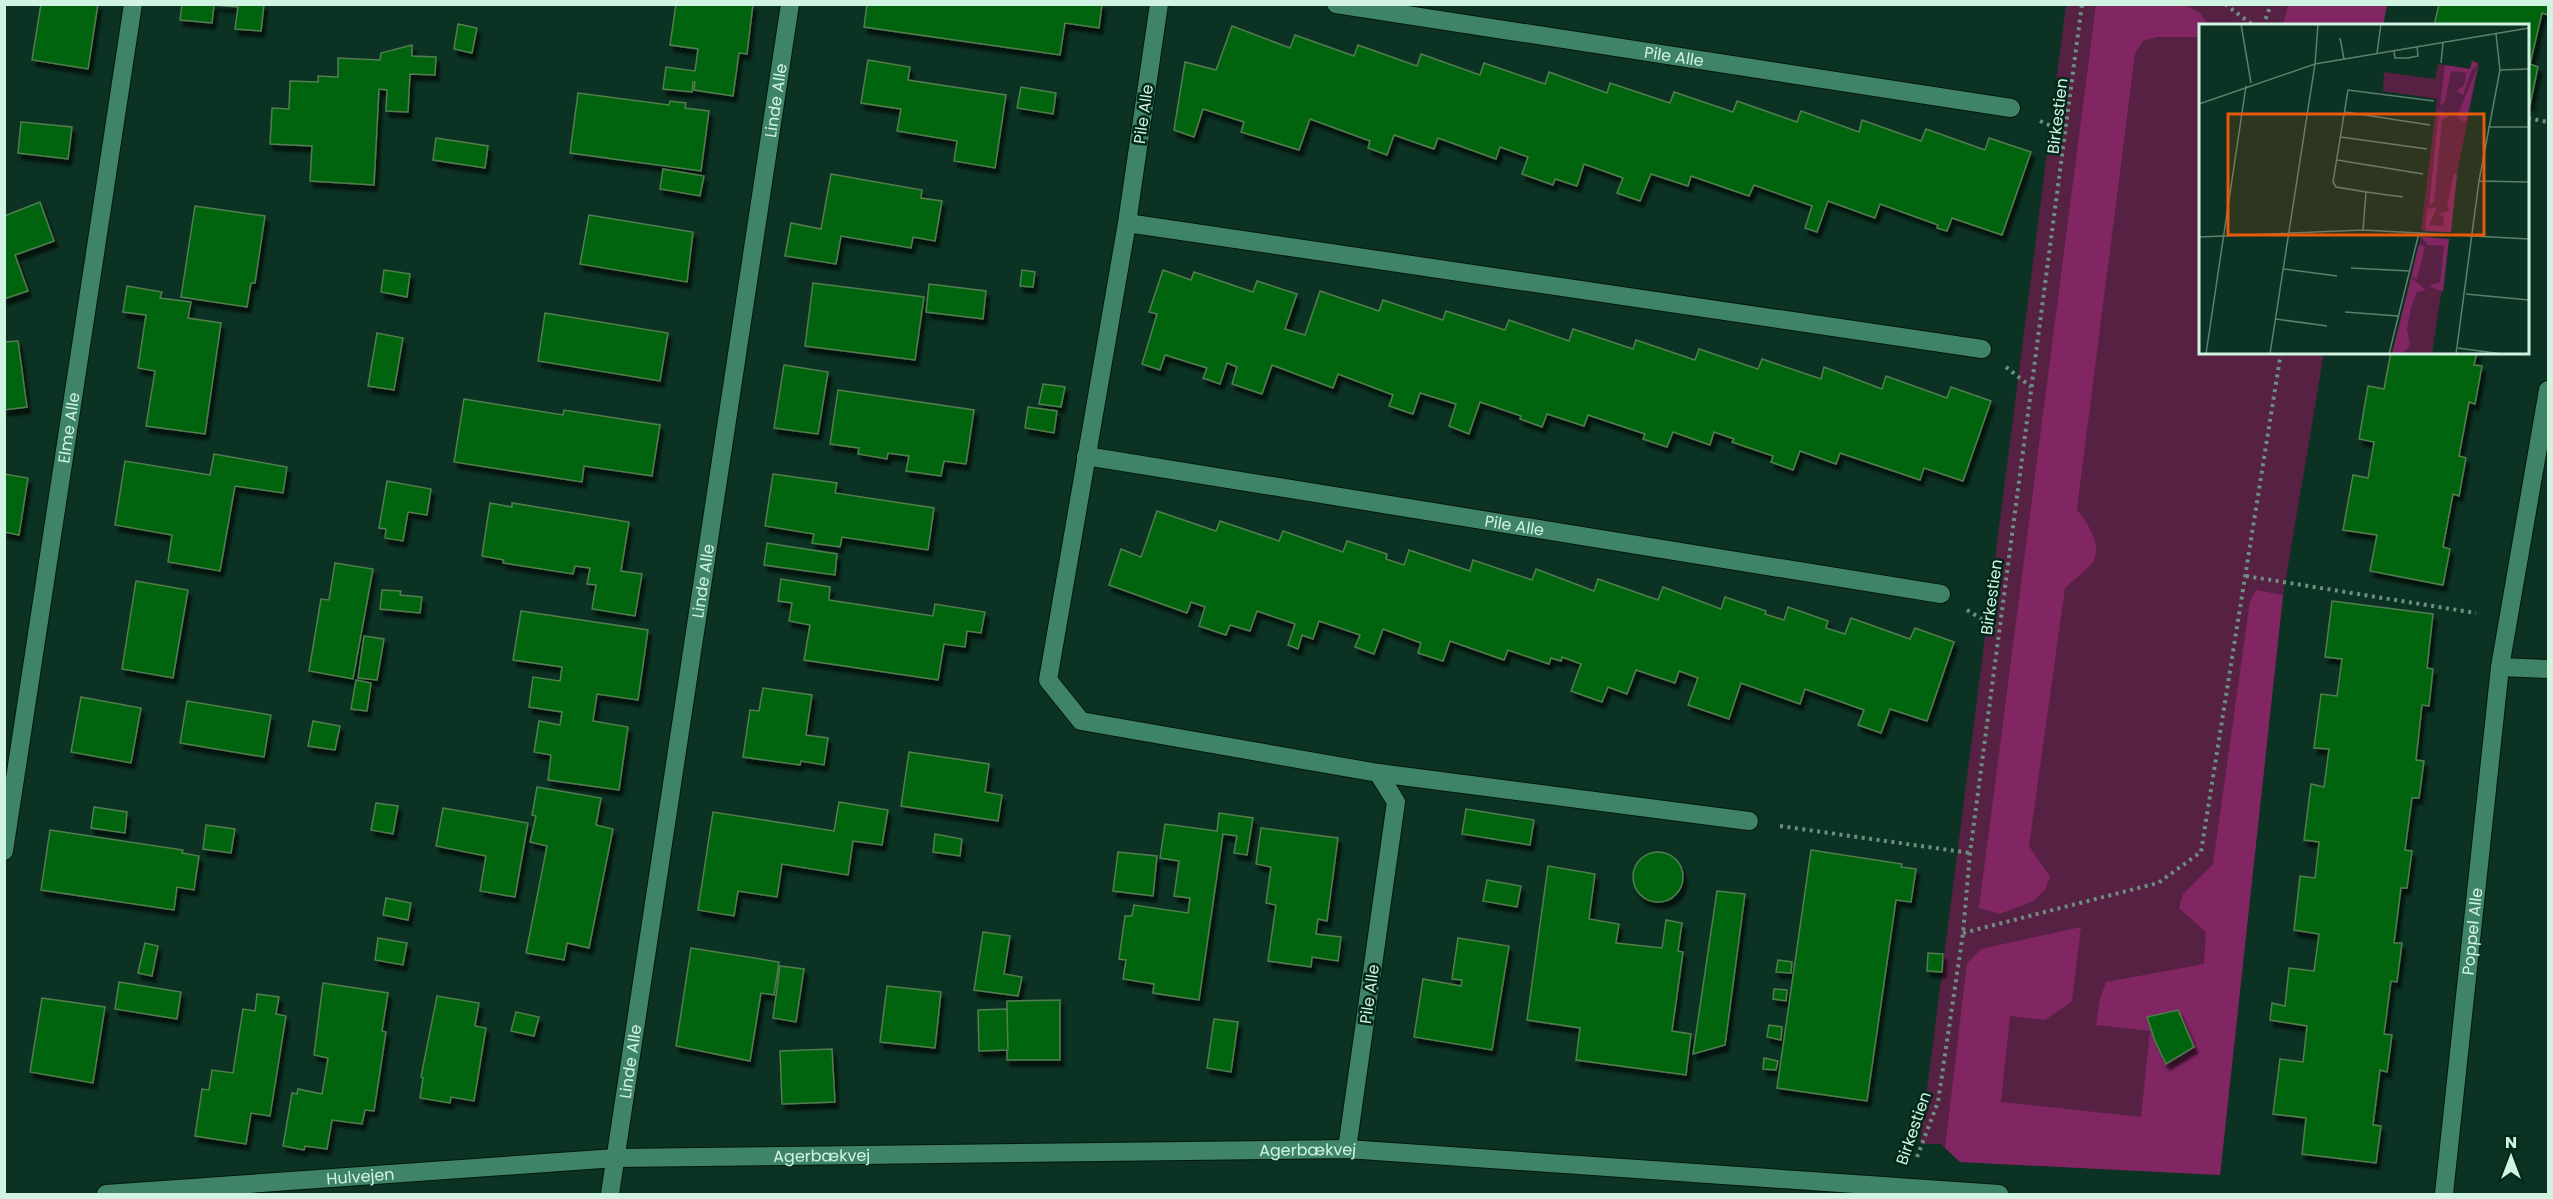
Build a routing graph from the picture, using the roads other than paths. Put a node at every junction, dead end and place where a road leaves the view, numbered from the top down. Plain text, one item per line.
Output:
1 (133, 4) edge
2 (790, 4) edge
3 (1159, 4) edge
4 (1336, 4) edge
5 (2011, 108) dead end
6 (1127, 223) junction
7 (1982, 349) dead end
8 (2548, 390) edge
9 (1086, 456) junction
10 (1941, 594) dead end
11 (2500, 667) junction
12 (2548, 669) edge
13 (1378, 773) junction
14 (1749, 821) road end
15 (4, 851) edge
16 (1347, 1149) junction
17 (616, 1158) junction
18 (1904, 1191) edge
19 (106, 1194) edge
20 (610, 1194) edge
21 (1999, 1194) edge
22 (2444, 1194) edge

1 - 15 street, Elme Alle
2 - 17 street, Linde Alle
3 - 6 street, Pile Alle
4 - 5 street, Pile Alle
6 - 7 street
6 - 9 street, Pile Alle
8 - 11 street, Poppel Alle
9 - 10 street, Pile Alle
9 - 13 street, Pile Alle
11 - 12 street
11 - 22 street, Poppel Alle
13 - 14 street, Pile Alle
13 - 16 street, Pile Alle
16 - 17 street, Agerbækvej
16 - 18 street, Agerbækvej
17 - 19 street, Hulvejen
17 - 20 street, Linde Alle
18 - 21 street, Agerbækvej

